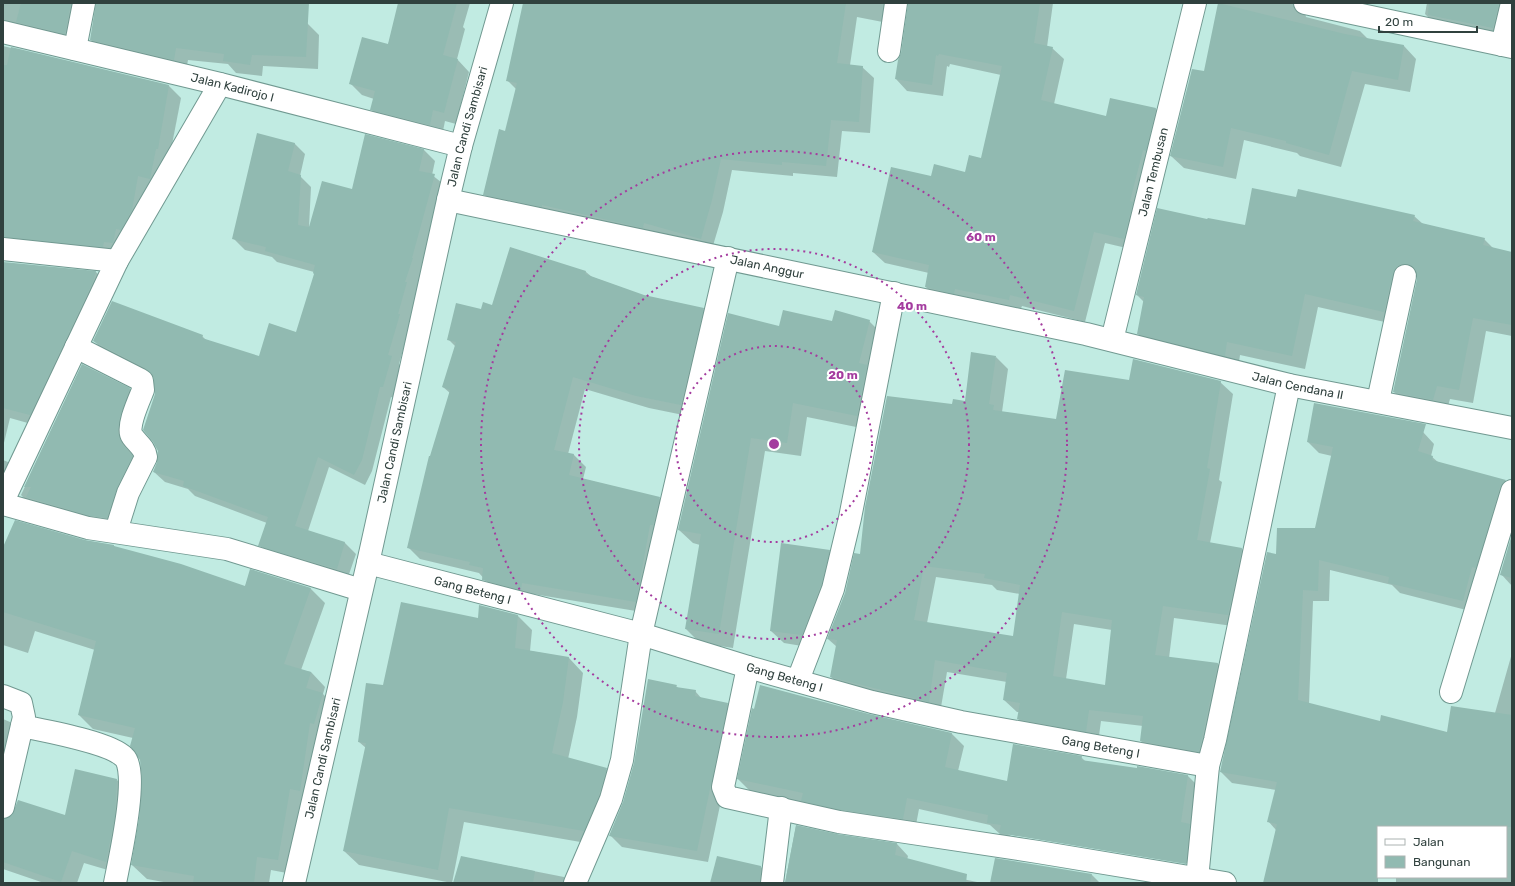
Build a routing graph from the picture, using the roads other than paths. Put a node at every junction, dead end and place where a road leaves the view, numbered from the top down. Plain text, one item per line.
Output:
1 (84, 3) edge
2 (502, 3) edge
3 (896, 3) edge
4 (1195, 3) edge
5 (1305, 3) edge
6 (1512, 3) edge
7 (3, 32) edge
8 (1507, 46) edge
9 (75, 49) junction
10 (889, 51) dead end
11 (220, 84) junction
12 (461, 146) junction
13 (448, 200) junction
14 (3, 249) edge
15 (728, 258) junction
16 (117, 261) junction
17 (1405, 276) dead end
18 (894, 293) junction
19 (1086, 334) joint
20 (1112, 340) junction
21 (76, 347) junction
22 (1289, 385) junction
23 (1378, 401) junction
24 (1512, 428) edge
25 (1512, 491) edge
26 (3, 503) edge
27 (116, 531) junction
28 (368, 563) junction
29 (361, 590) junction
30 (641, 634) junction
31 (748, 667) junction
32 (798, 680) junction
33 (1451, 692) dead end
34 (3, 696) edge
35 (22, 726) junction
36 (1208, 766) junction
37 (3, 807) edge
38 (781, 808) junction
39 (1197, 879) junction
40 (115, 883) edge
41 (294, 883) edge
42 (575, 883) edge
43 (772, 883) edge
44 (1225, 883) edge

1 - 9 street
2 - 12 street, Jalan Candi Sambisari
3 - 10 street
4 - 20 street, Jalan Tembusan
5 - 8 street
6 - 8 street
7 - 9 street, Jalan Kadirojo I
9 - 11 street, Jalan Kadirojo I
11 - 12 street, Jalan Kadirojo I
11 - 16 street
12 - 13 street, Jalan Candi Sambisari
13 - 15 street, Jalan Anggur
13 - 28 street, Jalan Candi Sambisari
14 - 16 street
15 - 18 street, Jalan Anggur
15 - 30 street
16 - 21 street
17 - 23 street
18 - 19 street, Jalan Anggur
18 - 32 street
19 - 20 street, Jalan Cendana II
20 - 22 street, Jalan Cendana II
21 - 26 street
21 - 27 street
22 - 23 street, Jalan Cendana II
22 - 36 street
23 - 24 street, Jalan Cendana II
25 - 33 street
26 - 27 street
27 - 29 street
28 - 29 street, Jalan Candi Sambisari
28 - 30 street, Gang Beteng I
29 - 41 street, Jalan Candi Sambisari
30 - 31 street, Gang Beteng I
30 - 42 street
31 - 32 street, Gang Beteng I
31 - 38 street
32 - 36 street, Gang Beteng I
34 - 35 street
35 - 37 street
35 - 40 street
36 - 39 street
38 - 39 street
38 - 43 street
39 - 44 street

